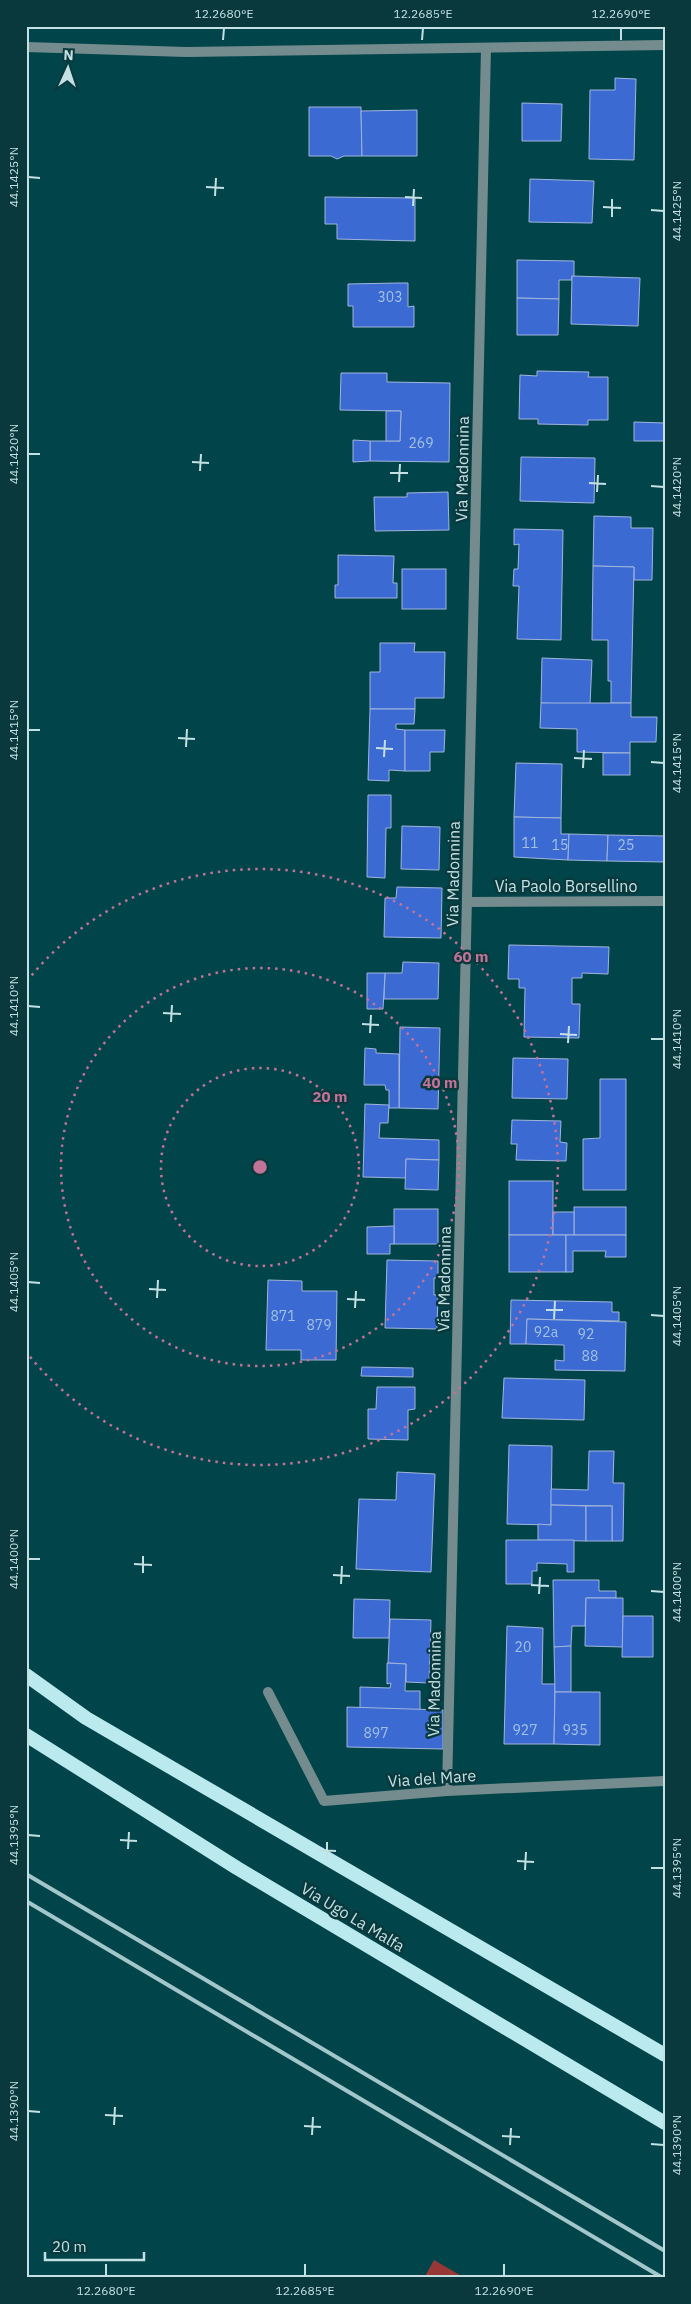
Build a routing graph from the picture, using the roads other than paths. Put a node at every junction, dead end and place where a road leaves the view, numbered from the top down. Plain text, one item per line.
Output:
1 (665, 45) edge
2 (26, 47) edge
3 (486, 48) junction
4 (665, 900) edge
5 (467, 902) junction
6 (26, 1675) edge
7 (268, 1692) dead end
8 (26, 1736) edge
9 (665, 1781) edge
10 (447, 1791) junction
11 (665, 2055) edge
12 (665, 2123) edge

1 - 3 street
2 - 3 street
3 - 5 street, Via Madonnina
4 - 5 street, Via Paolo Borsellino
5 - 10 street, Via Madonnina
6 - 11 highway
7 - 10 street, Via del Mare
8 - 12 highway, Via Ugo La Malfa
9 - 10 street, Via del Mare

